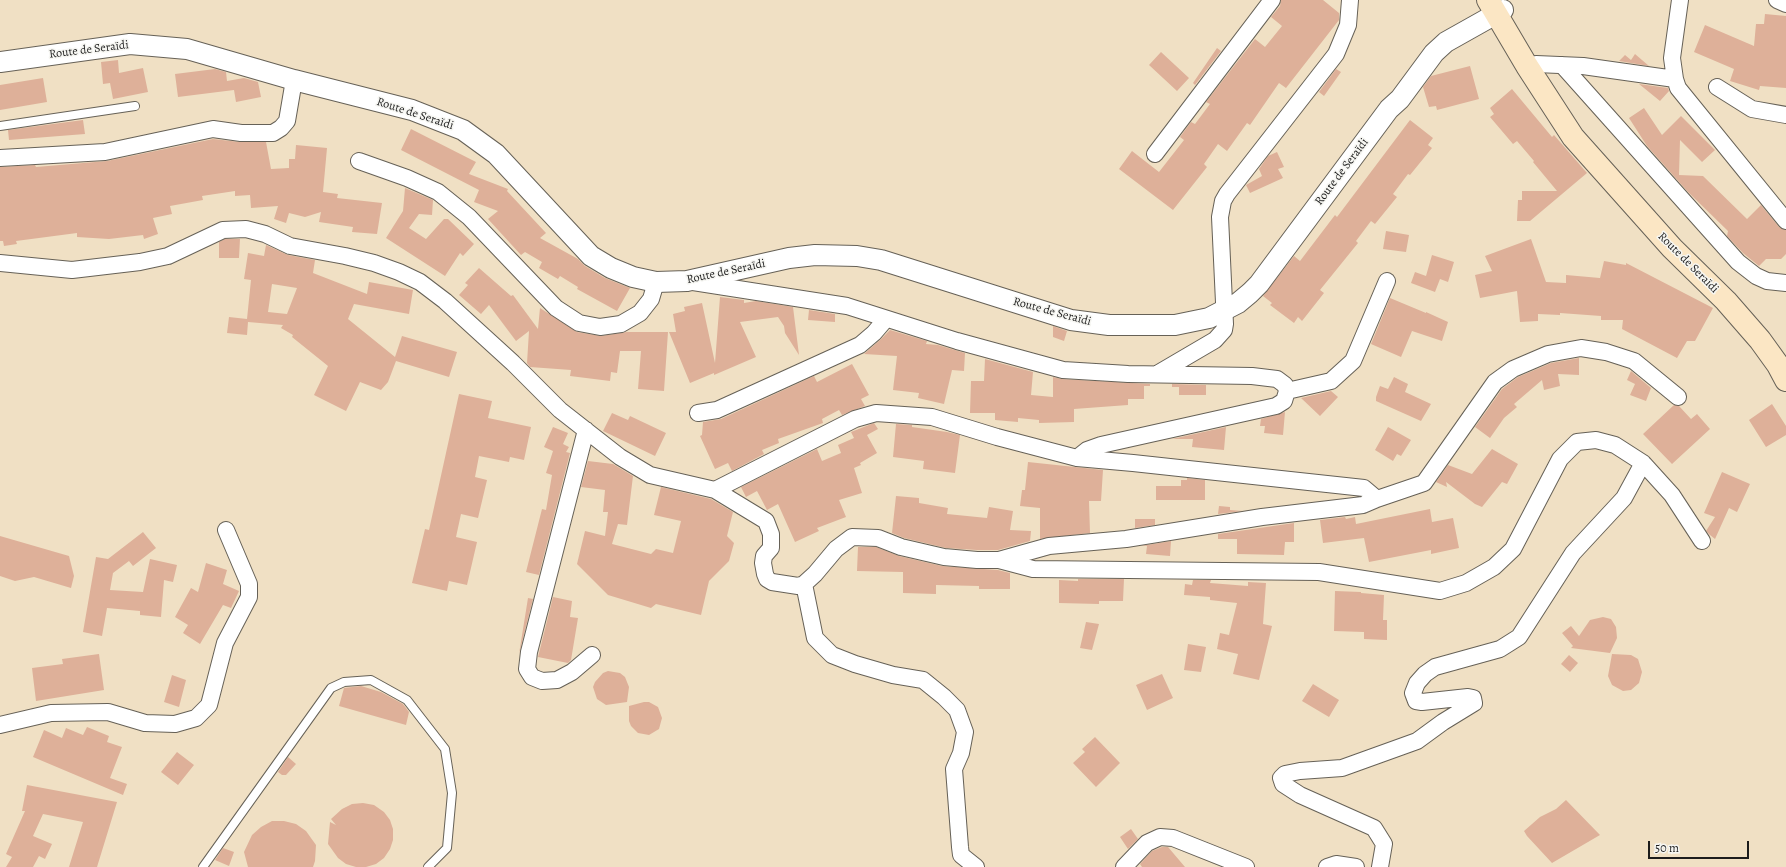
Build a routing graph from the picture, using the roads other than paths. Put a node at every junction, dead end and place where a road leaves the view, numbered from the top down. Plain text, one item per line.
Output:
1 (1272, 0) edge
2 (1350, 0) edge
3 (1680, 0) edge
4 (1777, 0) edge
5 (1786, 4) edge
6 (1496, 5) edge
7 (0, 62) edge
8 (1536, 64) junction
9 (1562, 65) junction
10 (1674, 79) junction
11 (294, 80) junction
12 (1717, 88) dead end
13 (135, 106) dead end
14 (1786, 115) edge
15 (0, 126) edge
16 (1584, 151) junction
17 (1155, 154) dead end
18 (0, 158) edge
19 (359, 161) dead end
20 (1786, 221) edge
21 (0, 263) edge
22 (687, 281) junction
23 (1387, 281) dead end
24 (656, 282) junction
25 (1786, 283) edge
26 (1224, 311) junction
27 (886, 319) junction
28 (1157, 374) junction
29 (1786, 380) edge
30 (1287, 391) junction
31 (1678, 397) dead end
32 (698, 413) dead end
33 (586, 430) junction
34 (1077, 458) junction
35 (1643, 463) junction
36 (715, 490) junction
37 (1376, 499) junction
38 (226, 530) dead end
39 (1702, 542) dead end
40 (999, 560) junction
41 (804, 584) junction
42 (592, 655) dead end
43 (0, 725) edge
44 (202, 867) edge
45 (428, 867) edge
46 (976, 867) edge
47 (1124, 867) edge
48 (1246, 867) edge
49 (1327, 867) edge
50 (1356, 867) edge
51 (1380, 867) edge

1 - 17 street
2 - 26 street
3 - 10 street
4 - 5 street
6 - 8 main road, Route de Seraïdi
6 - 16 main road, Route de Seraïdi
6 - 26 street, Route de Seraïdi
7 - 11 street, Route de Seraïdi
8 - 9 street
8 - 16 main road, Route de Seraïdi
9 - 10 street
9 - 25 street
10 - 20 street
11 - 18 street
11 - 24 street, Route de Seraïdi
12 - 14 street
13 - 15 lane
16 - 29 main road, Route de Seraïdi
19 - 24 street
21 - 33 street
22 - 24 street, Route de Seraïdi
22 - 26 street, Route de Seraïdi
22 - 27 street
23 - 30 street
26 - 28 street
27 - 28 street
27 - 32 street
28 - 30 street
30 - 34 street
31 - 37 street
33 - 36 street
33 - 42 street
34 - 36 street
34 - 37 street
35 - 39 street
35 - 40 street
35 - 51 street
36 - 41 street
37 - 40 street
38 - 43 street
40 - 41 street
41 - 46 street
44 - 45 lane
47 - 48 street
49 - 50 street

